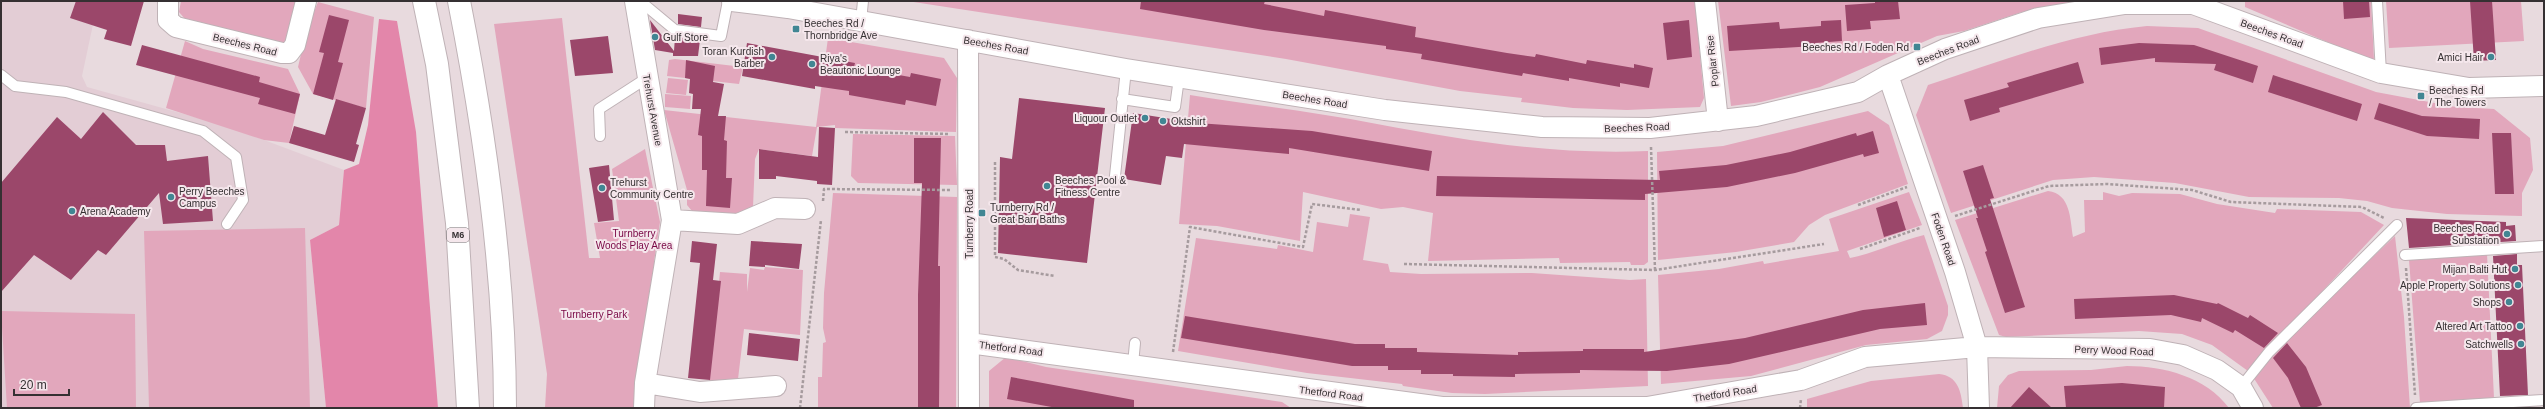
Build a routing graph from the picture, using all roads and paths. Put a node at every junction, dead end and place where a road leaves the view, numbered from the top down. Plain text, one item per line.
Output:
1 (168, 1) edge
2 (306, 1) edge
3 (424, 1) edge
4 (459, 1) edge
5 (635, 1) edge
6 (640, 1) edge
7 (728, 1) edge
8 (732, 1) edge
9 (864, 1) edge
10 (1705, 1) edge
11 (2377, 1) edge
12 (787, 5) edge
13 (2231, 10) edge
14 (861, 21) junction
15 (968, 40) junction
16 (1126, 69) junction
17 (2381, 73) junction
18 (1, 75) edge
19 (1888, 75) junction
20 (648, 78) junction
21 (1179, 78) junction
22 (2544, 86) edge
23 (1122, 99) junction
24 (1718, 121) junction
25 (1650, 128) junction
26 (844, 132) dead end
27 (968, 134) junction
28 (600, 136) dead end
29 (994, 162) dead end
30 (1115, 176) dead end
31 (1925, 180) junction
32 (969, 190) junction
33 (1858, 204) dead end
34 (816, 209) junction
35 (1361, 210) dead end
36 (672, 220) junction
37 (1939, 222) junction
38 (227, 224) dead end
39 (2397, 225) joint
40 (1824, 244) dead end
41 (2544, 246) edge
42 (1860, 249) dead end
43 (2404, 255) joint
44 (1404, 264) dead end
45 (1655, 270) junction
46 (1055, 276) dead end
47 (969, 343) junction
48 (1135, 343) dead end
49 (1977, 347) junction
50 (1133, 364) junction
51 (1170, 371) junction
52 (645, 383) junction
53 (776, 386) dead end
54 (2241, 387) junction
55 (1311, 399) edge
56 (2544, 400) edge
57 (1647, 407) edge
58 (468, 408) edge
59 (505, 408) edge
60 (644, 408) edge
61 (800, 408) edge
62 (968, 408) edge
63 (1979, 408) edge
64 (2253, 408) edge
65 (2416, 408) edge

1 - 2 street, Beeches Road
3 - 58 highway, M6
4 - 59 highway
5 - 20 street, Trehurst Avenue
6 - 7 lane
8 - 12 street, Beeches Road
9 - 14 lane
10 - 24 street, Poplar Rise
11 - 17 lane
12 - 14 street, Beeches Road
13 - 17 street, Beeches Road
13 - 19 street, Beeches Road
14 - 15 street, Beeches Road
15 - 16 street, Beeches Road
15 - 27 street, Turnberry Road
16 - 21 street, Beeches Road
16 - 23 lane
17 - 22 street, Beeches Road
18 - 38 lane
19 - 24 street, Beeches Road
19 - 31 street, Foden Road
20 - 28 lane
20 - 36 street, Trehurst Avenue
21 - 23 lane
21 - 25 street, Beeches Road
23 - 30 lane
24 - 25 street, Beeches Road
25 - 45 path
26 - 27 path
27 - 32 street, Turnberry Road
29 - 46 path
31 - 33 path
31 - 37 street, Foden Road
32 - 34 path
32 - 47 street, Turnberry Road
34 - 36 street
34 - 61 path
35 - 51 path
36 - 52 street, Trehurst Avenue
37 - 39 path
37 - 42 path
37 - 49 street, Foden Road
39 - 54 lane
40 - 45 path
41 - 43 lane
43 - 65 path
44 - 45 path
47 - 50 street, Thetford Road
47 - 62 street, Turnberry Road
48 - 50 lane
49 - 54 street, Perry Wood Road
49 - 57 street, Thetford Road
49 - 63 street, Foden Road
50 - 51 street, Thetford Road
51 - 55 street, Thetford Road
52 - 53 street
52 - 60 street, Trehurst Avenue
54 - 64 street, Perry Wood Road
55 - 57 street, Thetford Road
56 - 65 lane

